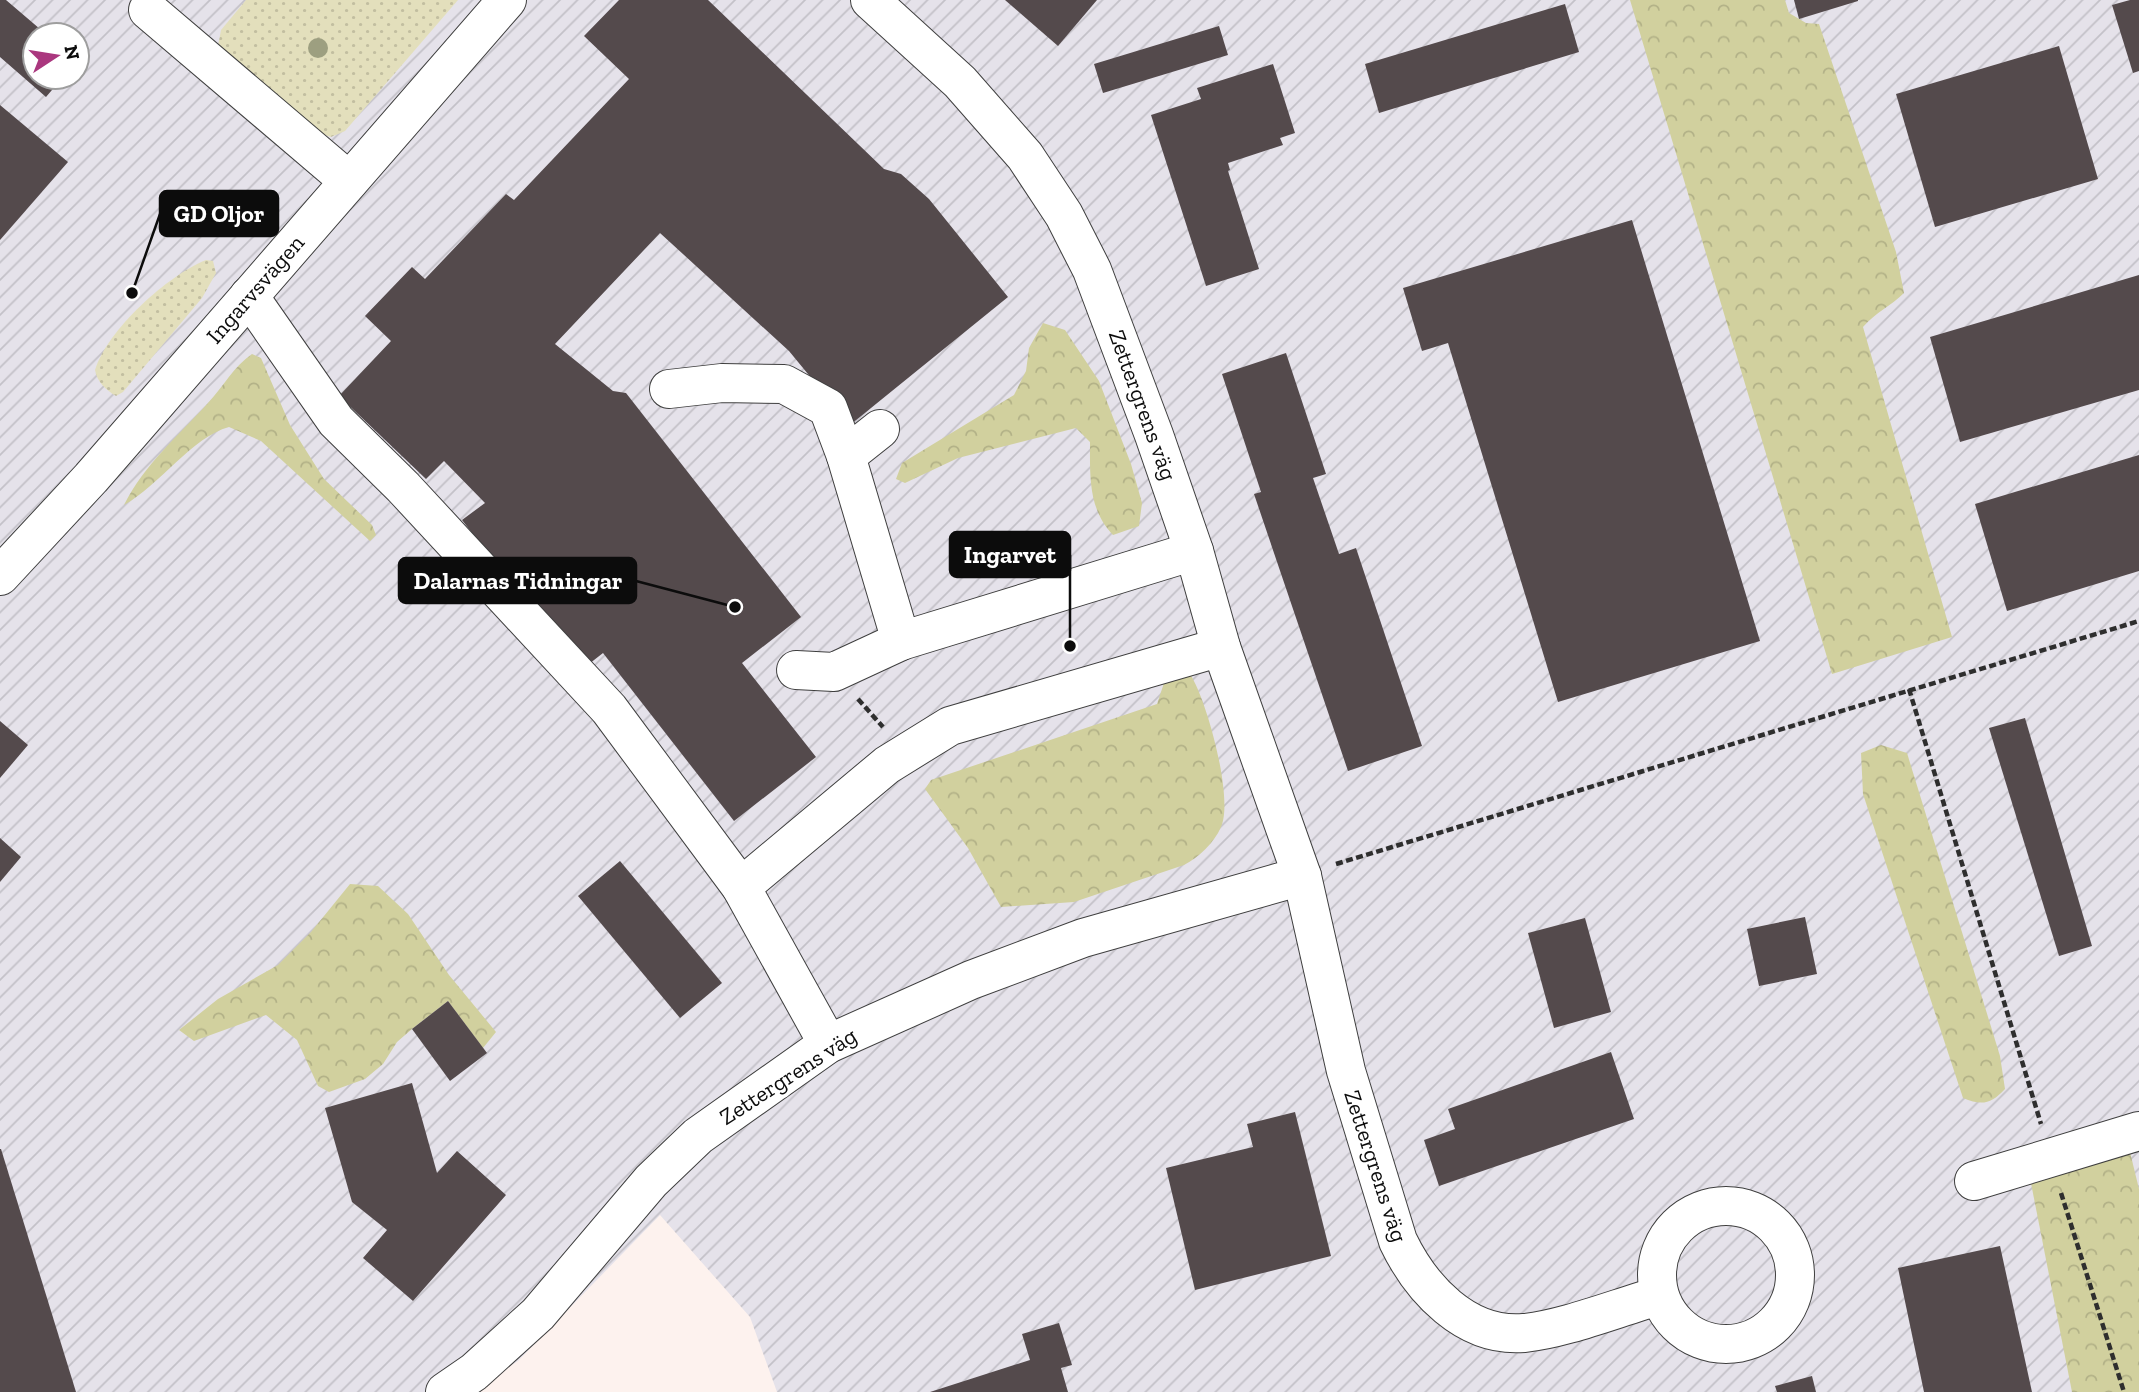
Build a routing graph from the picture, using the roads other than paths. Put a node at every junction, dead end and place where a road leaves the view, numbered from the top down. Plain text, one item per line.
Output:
1 (507, 0) edge
2 (870, 0) edge
3 (148, 10) dead end
4 (349, 181) junction
5 (249, 296) junction
6 (670, 389) dead end
7 (880, 429) dead end
8 (846, 456) junction
9 (1194, 551) junction
10 (0, 576) edge
11 (901, 641) junction
12 (1221, 648) junction
13 (796, 670) dead end
14 (1302, 876) junction
15 (741, 887) junction
16 (828, 1044) junction
17 (2139, 1132) edge
18 (1974, 1181) dead end
19 (1659, 1296) dead end
20 (445, 1392) edge

1 - 4 street, Ingarvsvägen
2 - 9 street, Zettergrens väg
3 - 4 street
4 - 5 street, Ingarvsvägen
5 - 10 street, Ingarvsvägen
5 - 15 street
6 - 8 street
7 - 8 street
8 - 11 street
9 - 11 street
9 - 12 street, Zettergrens väg
11 - 13 street
12 - 14 street, Zettergrens väg
12 - 15 street
14 - 16 street, Zettergrens väg
14 - 19 street, Zettergrens väg
15 - 16 street
16 - 20 street, Zettergrens väg
17 - 18 street

